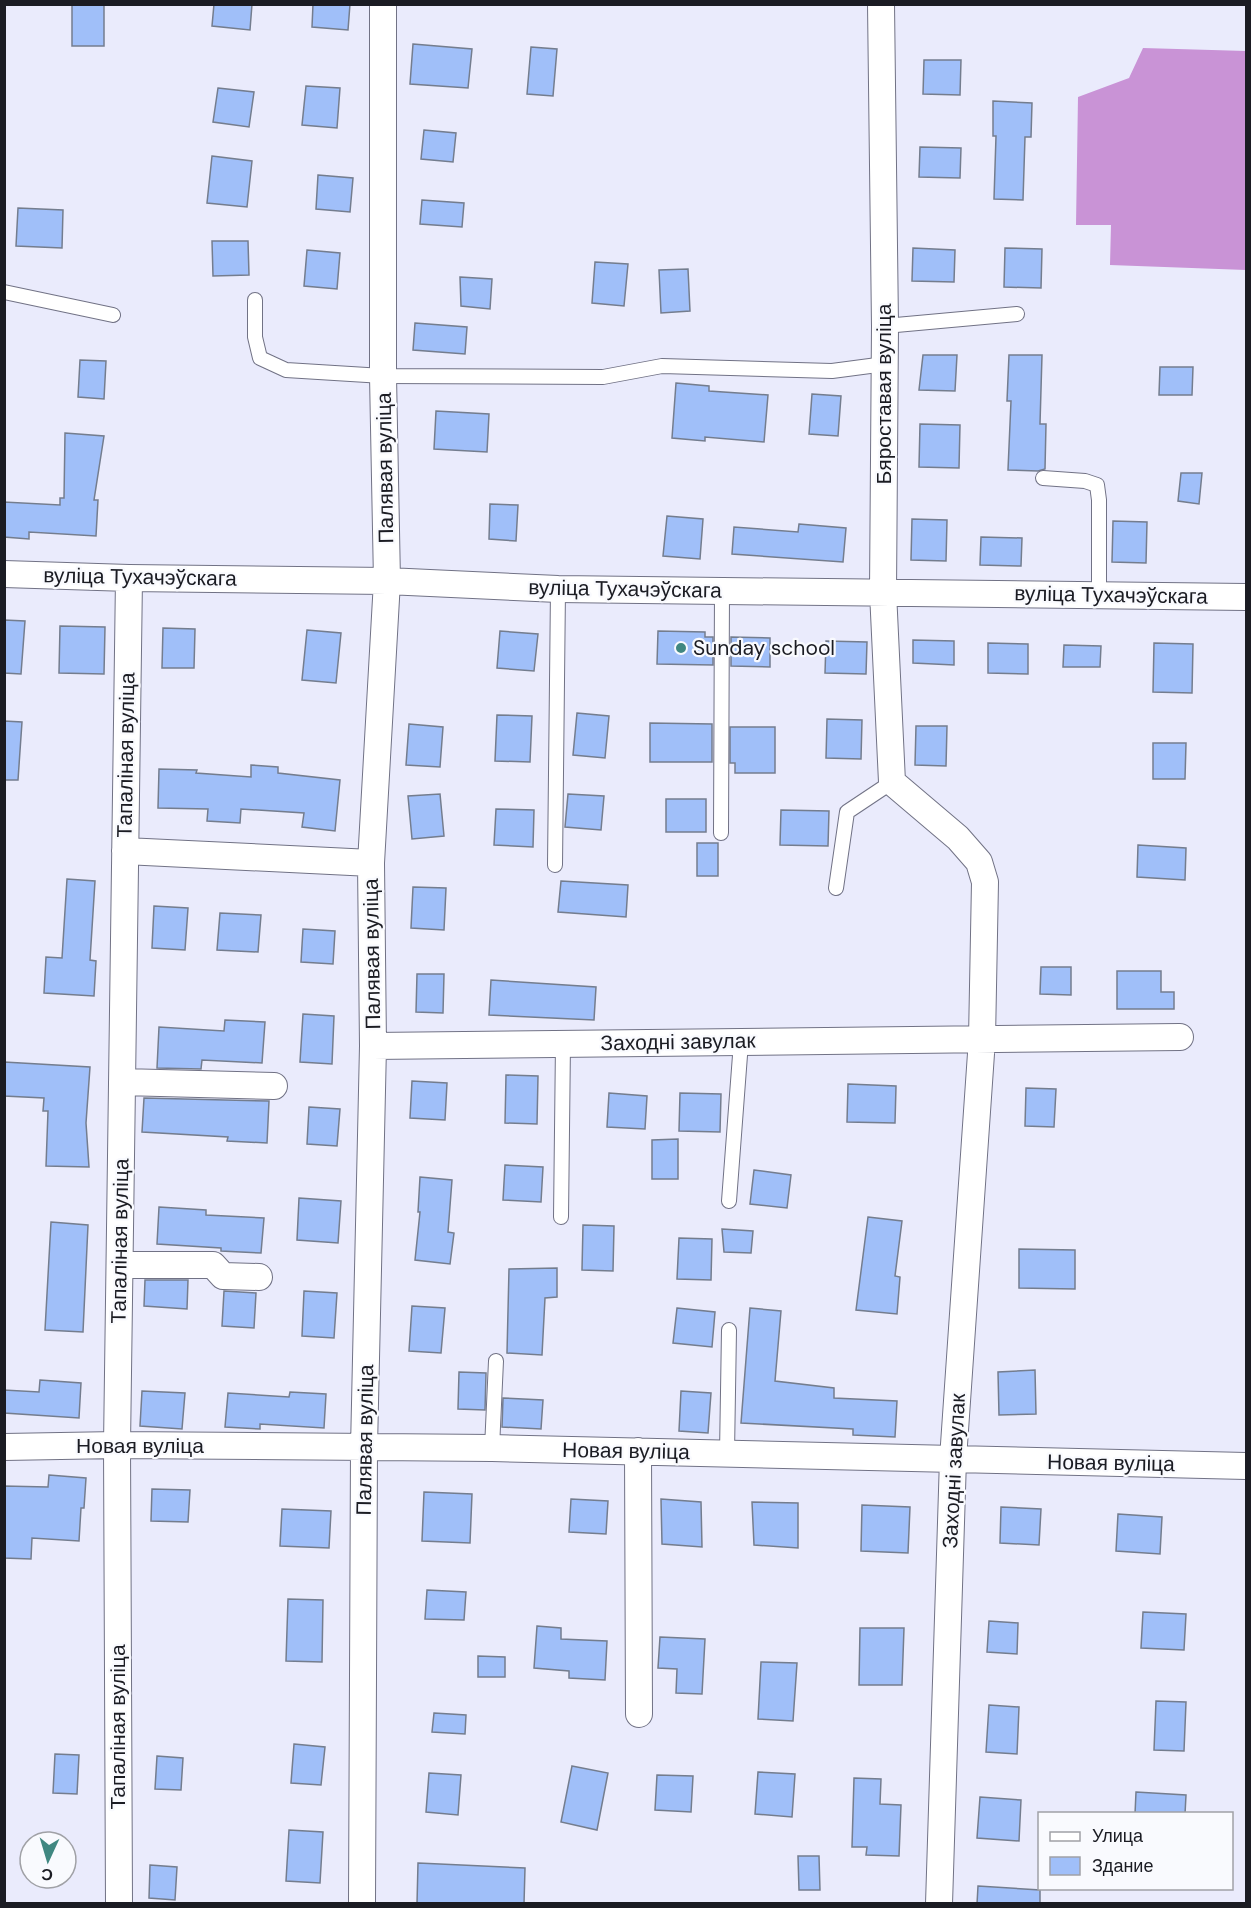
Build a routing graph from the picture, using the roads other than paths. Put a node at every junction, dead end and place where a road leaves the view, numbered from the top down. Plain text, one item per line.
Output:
1 (383, 4) edge
2 (880, 4) edge
3 (4, 292) edge
4 (255, 300) dead end
5 (1017, 314) dead end
6 (113, 315) dead end
7 (885, 326) junction
8 (885, 364) junction
9 (383, 376) junction
10 (1043, 478) dead end
11 (4, 574) edge
12 (129, 578) junction
13 (387, 581) junction
14 (558, 589) junction
15 (722, 590) junction
16 (884, 592) junction
17 (1099, 595) junction
18 (1246, 597) edge
19 (892, 782) junction
20 (721, 833) dead end
21 (125, 851) junction
22 (371, 863) junction
23 (555, 866) dead end
24 (836, 888) dead end
25 (1180, 1037) dead end
26 (982, 1039) junction
27 (741, 1042) junction
28 (563, 1043) junction
29 (373, 1046) junction
30 (122, 1082) junction
31 (274, 1086) dead end
32 (729, 1201) dead end
33 (561, 1217) dead end
34 (120, 1265) junction
35 (259, 1276) dead end
36 (729, 1330) dead end
37 (496, 1361) dead end
38 (117, 1445) junction
39 (4, 1447) edge
40 (364, 1448) junction
41 (492, 1448) junction
42 (638, 1451) junction
43 (728, 1453) junction
44 (953, 1459) junction
45 (1246, 1466) edge
46 (639, 1713) dead end
47 (119, 1904) edge
48 (362, 1904) edge
49 (939, 1904) edge

1 - 9 street, Палявая вуліца
2 - 7 street, Бяроставая вуліца
3 - 6 lane
4 - 9 lane
5 - 7 lane
7 - 8 street, Бяроставая вуліца
8 - 9 lane
8 - 16 street, Бяроставая вуліца
9 - 13 street, Палявая вуліца
10 - 17 lane
11 - 12 street, вуліца Тухачэўскага
12 - 13 street, вуліца Тухачэўскага
12 - 21 street, Тапаліная вуліца
13 - 14 street, вуліца Тухачэўскага
13 - 22 street, Палявая вуліца
14 - 15 street, вуліца Тухачэўскага
14 - 23 lane
15 - 16 street, вуліца Тухачэўскага
15 - 20 lane
16 - 17 street, вуліца Тухачэўскага
16 - 19 street, Бяроставая вуліца
17 - 18 street, вуліца Тухачэўскага
19 - 24 lane
19 - 26 street, Заходні завулак
21 - 22 street
21 - 30 street, Тапаліная вуліца
22 - 29 street, Палявая вуліца
25 - 26 street, Заходні завулак
26 - 27 street, Заходні завулак
26 - 44 street, Заходні завулак
27 - 28 street, Заходні завулак
27 - 32 lane
28 - 29 street, Заходні завулак
28 - 33 lane
29 - 40 street, Палявая вуліца
30 - 31 street
30 - 34 street, Тапаліная вуліца
34 - 35 street
34 - 38 street, Тапаліная вуліца
36 - 43 lane
37 - 41 lane
38 - 39 street, Новая вуліца
38 - 40 street, Новая вуліца
38 - 47 street, Тапаліная вуліца
40 - 41 street, Новая вуліца
40 - 48 street, Палявая вуліца
41 - 42 street, Новая вуліца
42 - 43 street, Новая вуліца
42 - 46 street
43 - 44 street, Новая вуліца
44 - 45 street, Новая вуліца
44 - 49 street, Заходні завулак

